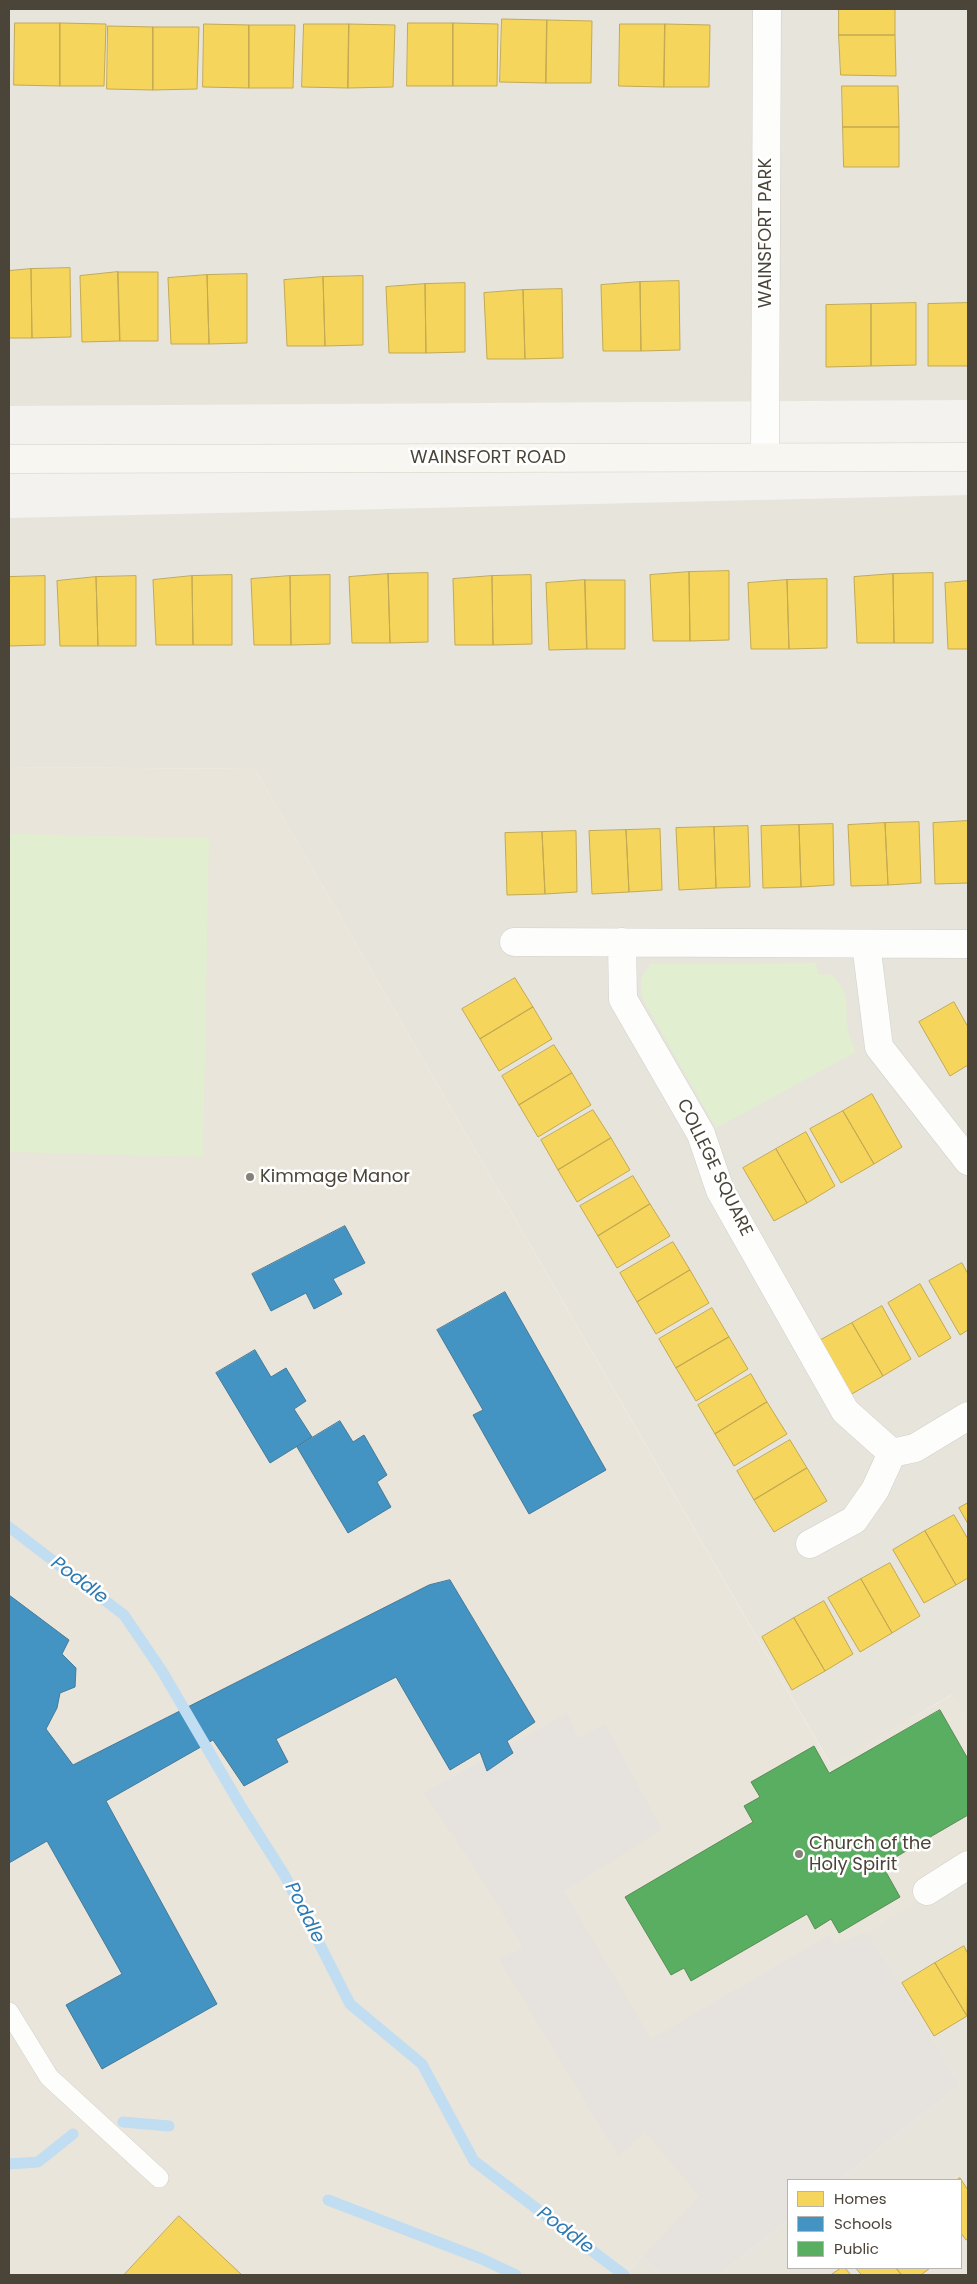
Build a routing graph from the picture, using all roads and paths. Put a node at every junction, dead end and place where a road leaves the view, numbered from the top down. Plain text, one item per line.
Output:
1 (768, 9) edge
2 (765, 457) junction
3 (968, 457) edge
4 (9, 460) edge
5 (514, 942) dead end
6 (622, 942) junction
7 (866, 944) junction
8 (968, 944) edge
9 (968, 1161) edge
10 (968, 1416) edge
11 (892, 1453) junction
12 (810, 1544) dead end
13 (968, 1865) edge
14 (927, 1891) dead end
15 (9, 2012) edge
16 (159, 2178) dead end

1 - 2 street, WAINSFORT PARK
2 - 3 main road, WAINSFORT ROAD
2 - 4 main road, WAINSFORT ROAD
5 - 6 street
6 - 7 street
6 - 11 street, COLLEGE SQUARE
7 - 8 street
7 - 9 street
10 - 11 street
11 - 12 street
13 - 14 street
15 - 16 lane

